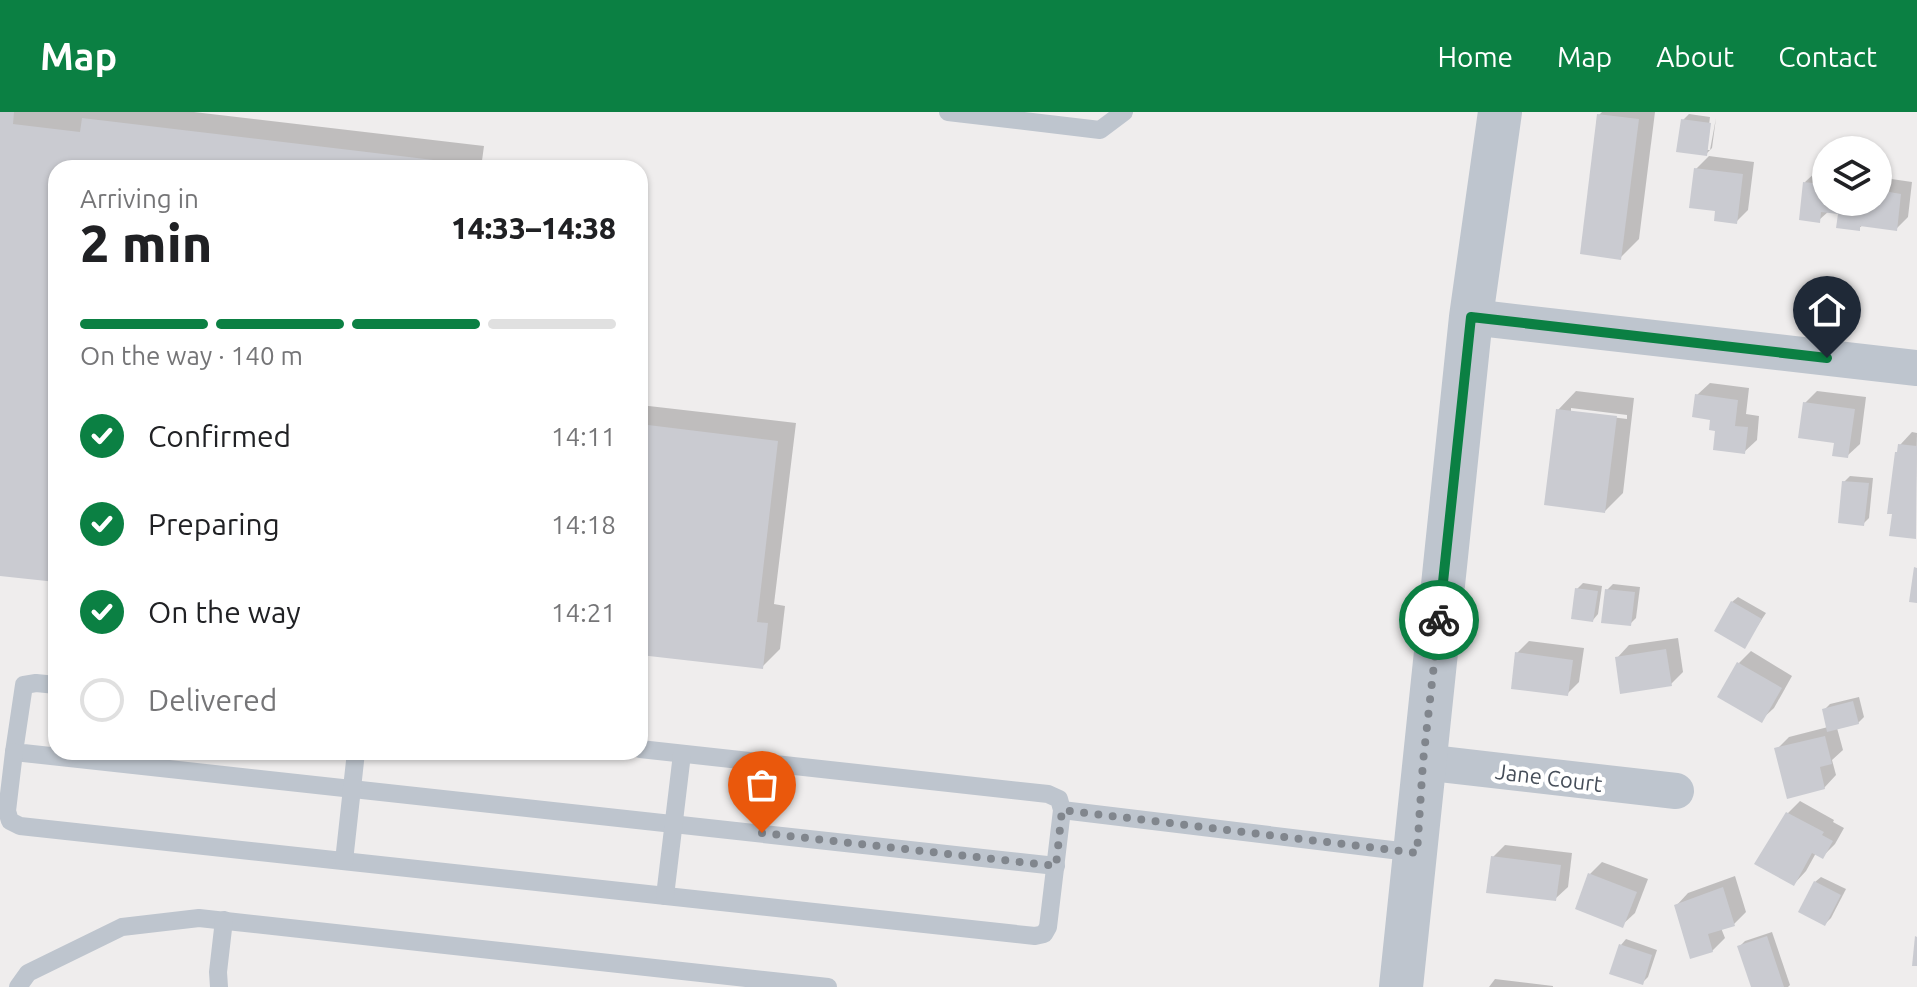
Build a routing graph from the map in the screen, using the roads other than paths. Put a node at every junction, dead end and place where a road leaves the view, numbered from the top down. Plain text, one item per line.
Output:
1 (948, 112) edge
2 (1124, 112) edge
3 (1500, 112) edge
4 (1471, 317) junction
5 (1917, 368) edge
6 (48, 684) edge
7 (648, 750) edge
8 (14, 752) junction
9 (682, 754) junction
10 (48, 756) edge
11 (89, 760) edge
12 (355, 760) edge
13 (1423, 762) junction
14 (352, 788) junction
15 (1676, 791) dead end
16 (1062, 810) junction
17 (674, 824) junction
18 (1417, 853) junction
19 (344, 861) junction
20 (1056, 866) junction
21 (665, 896) junction
22 (224, 920) junction
23 (18, 987) edge
24 (219, 987) edge
25 (828, 987) edge
26 (1401, 987) edge

1 - 2 lane
3 - 4 street
4 - 5 street
4 - 13 street
6 - 8 lane
7 - 9 lane
8 - 10 lane
8 - 19 lane
9 - 16 lane
9 - 17 lane
11 - 14 lane
12 - 14 lane
13 - 15 street, Jane Court
13 - 18 street
14 - 17 lane
14 - 19 lane
16 - 18 lane
16 - 20 lane
17 - 20 lane
17 - 21 lane
18 - 26 street
19 - 21 lane
20 - 21 lane
22 - 23 lane
22 - 24 lane
22 - 25 lane

